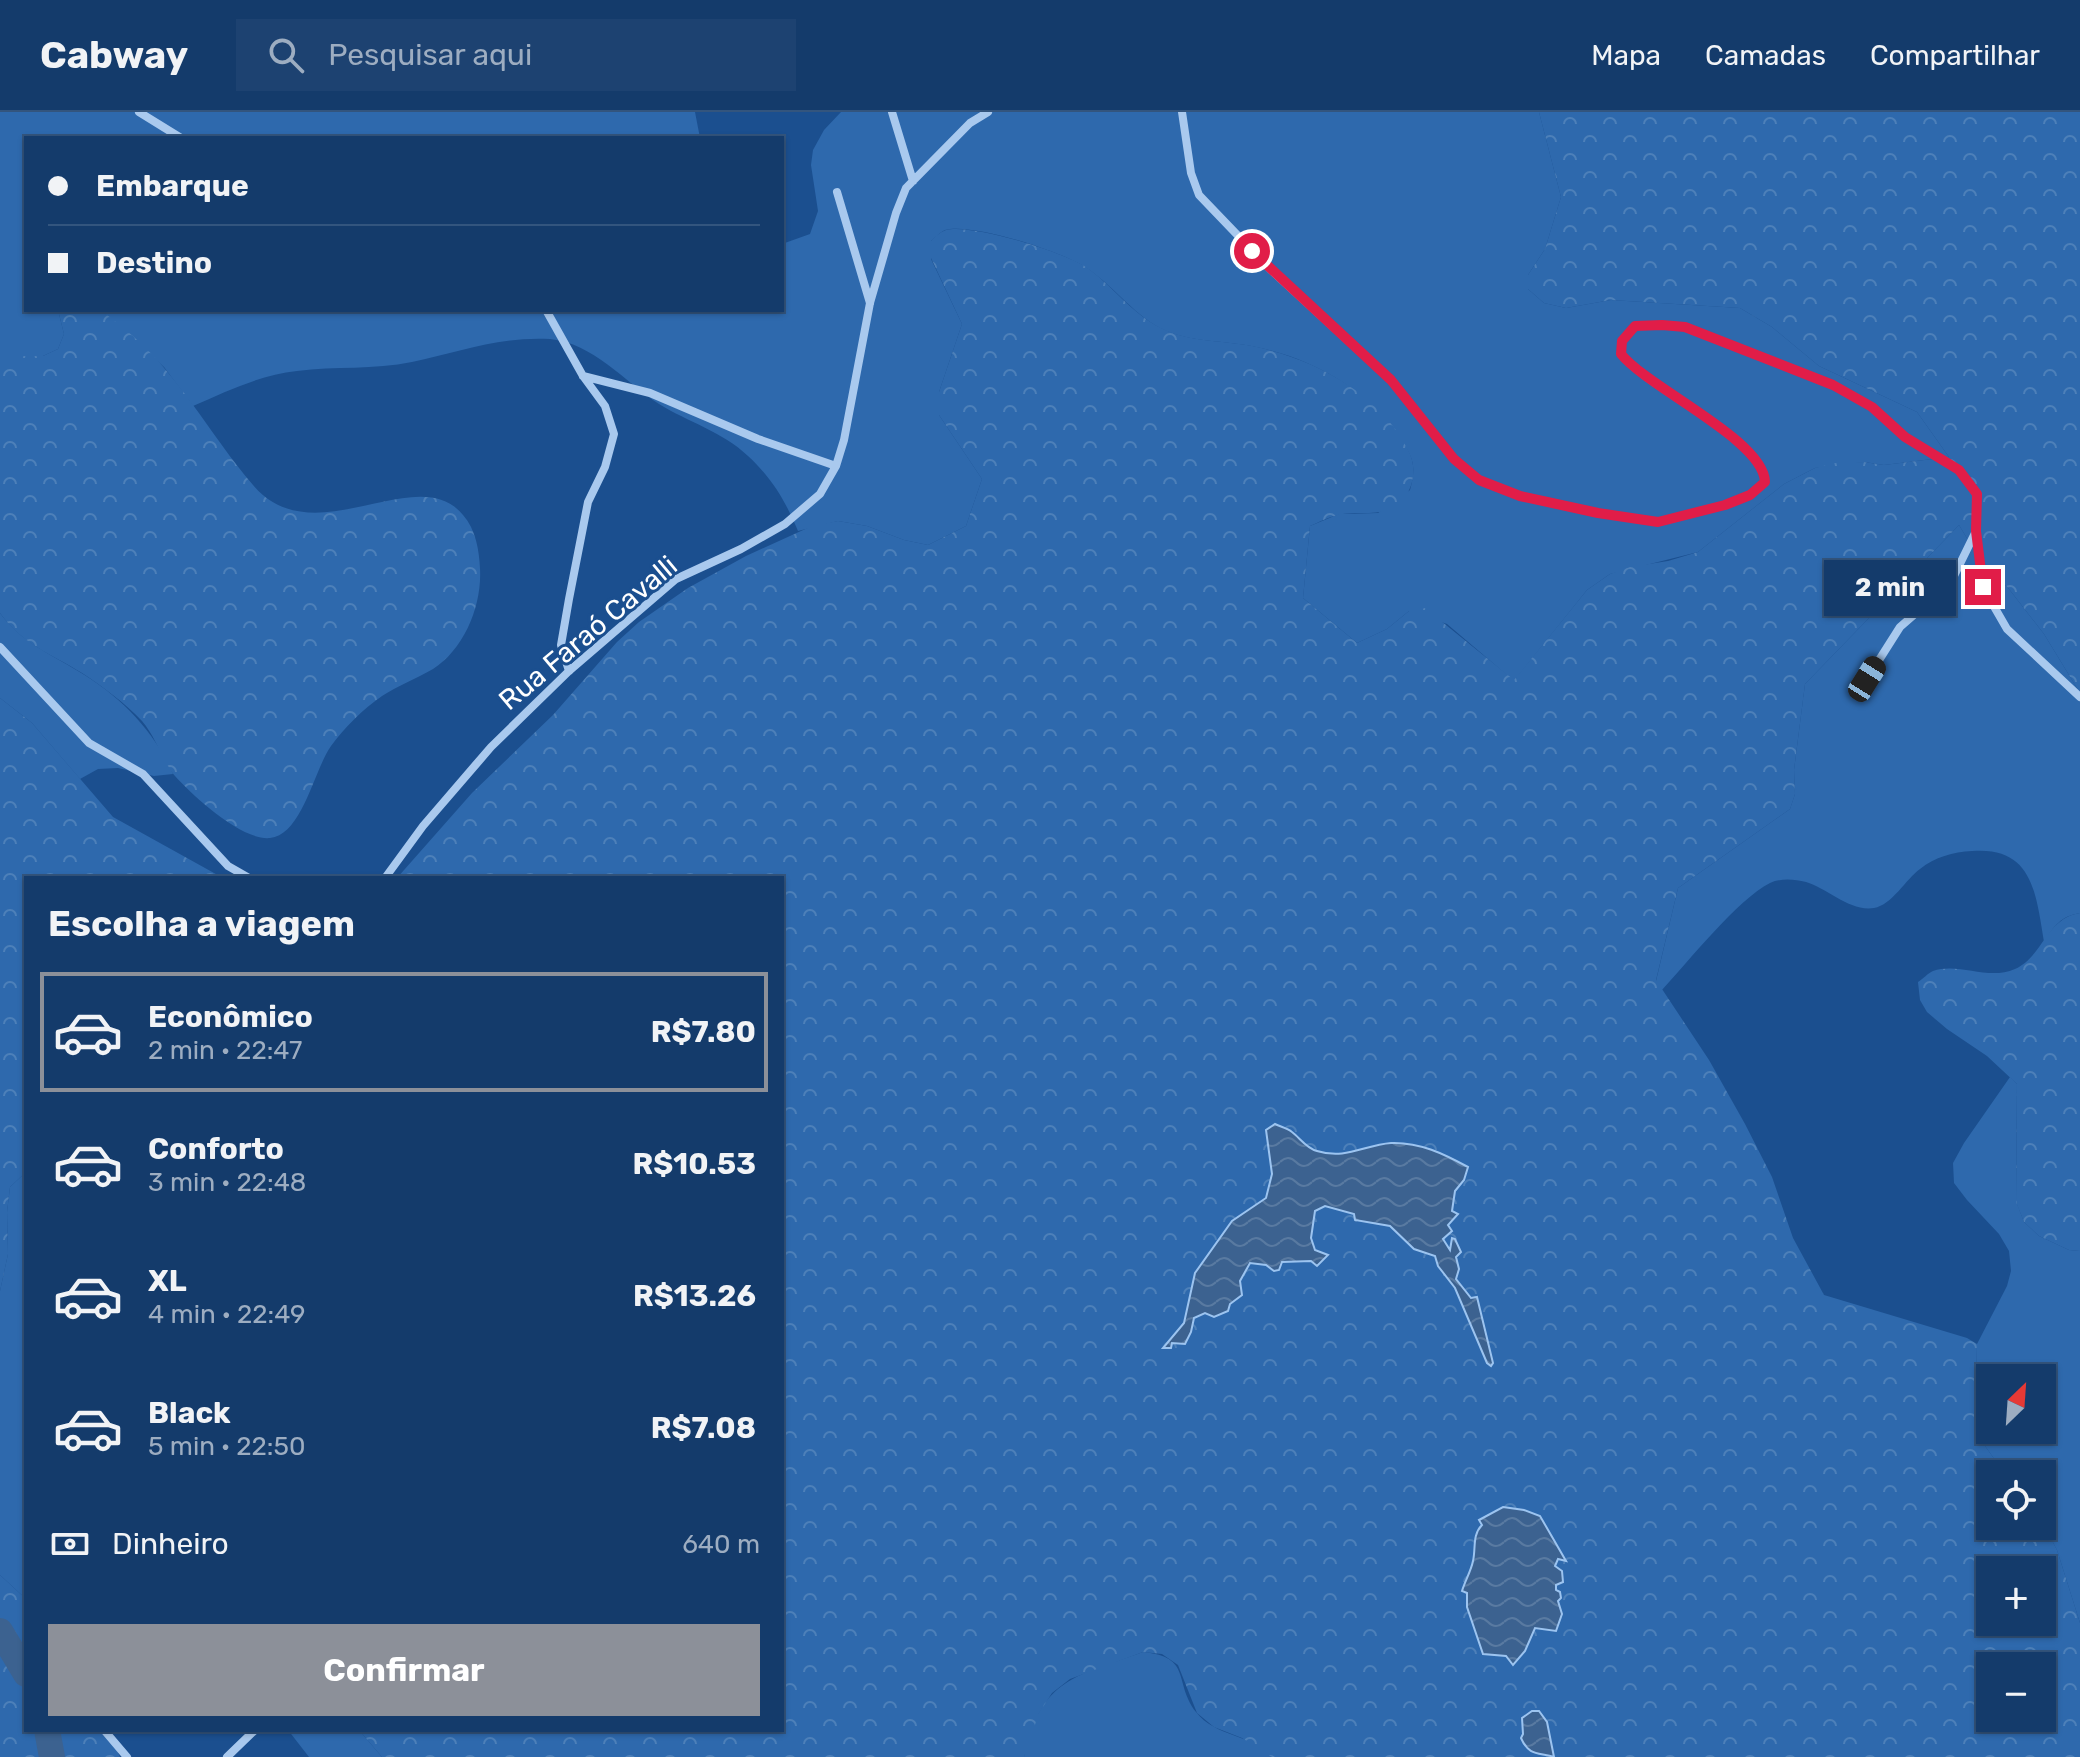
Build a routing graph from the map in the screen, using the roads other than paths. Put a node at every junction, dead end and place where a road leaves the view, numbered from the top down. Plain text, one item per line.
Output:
1 (892, 112) edge
2 (988, 112) edge
3 (1182, 112) edge
4 (141, 113) edge
5 (178, 136) edge
6 (913, 181) junction
7 (837, 192) dead end
8 (870, 303) junction
9 (547, 312) edge
10 (583, 376) junction
11 (836, 466) junction
12 (1976, 531) junction
13 (0, 647) edge
14 (569, 671) junction
15 (1867, 679) dead end
16 (2080, 697) edge
17 (246, 876) edge
18 (386, 876) edge
19 (106, 1732) edge
20 (253, 1732) edge
21 (127, 1757) edge
22 (227, 1757) edge

1 - 6 street
2 - 6 street, Rua Faraó Cavalli
3 - 12 street
4 - 5 street
6 - 8 street, Rua Faraó Cavalli
7 - 8 street
8 - 11 street, Rua Faraó Cavalli
9 - 10 street
10 - 11 street
10 - 14 street
11 - 14 street, Rua Faraó Cavalli
12 - 15 street
12 - 16 street
13 - 17 street
14 - 18 street, Rua Faraó Cavalli
19 - 21 street
20 - 22 street

